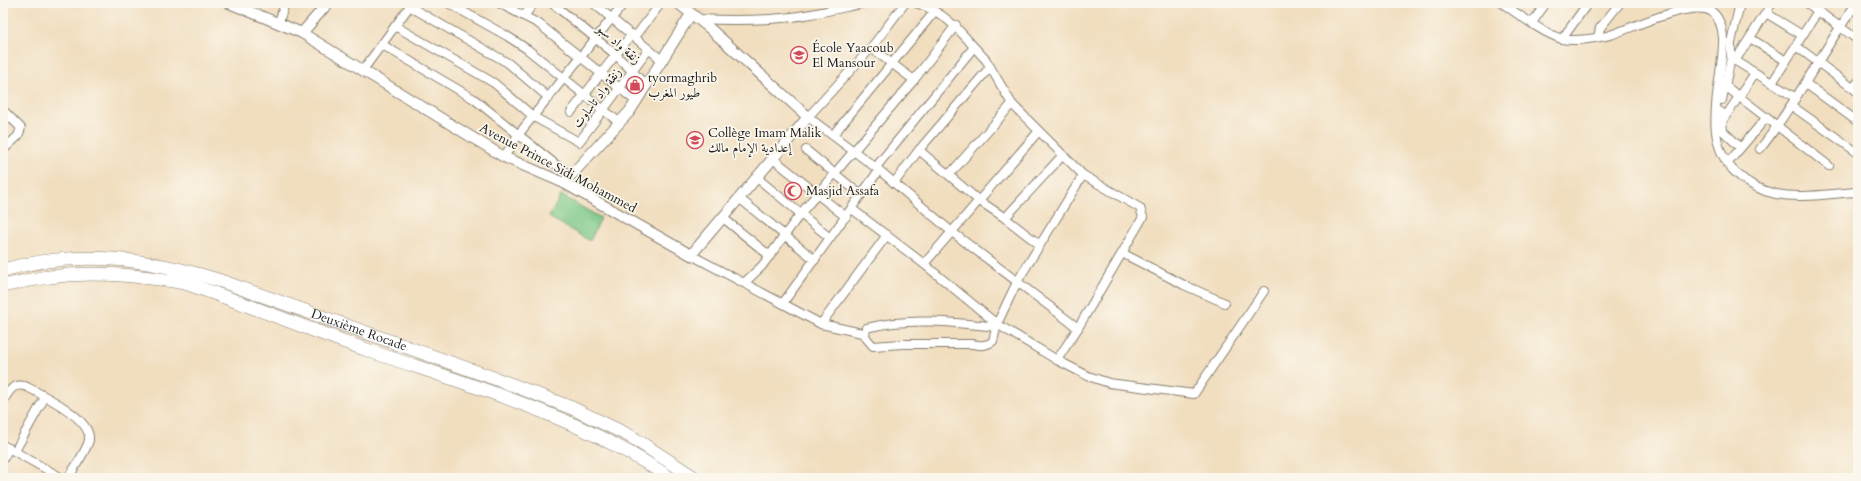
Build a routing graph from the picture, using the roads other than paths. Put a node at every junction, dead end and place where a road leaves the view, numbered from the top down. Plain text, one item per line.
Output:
1 (229, 3) edge
2 (285, 3) edge
3 (328, 3) edge
4 (448, 3) edge
5 (534, 3) edge
6 (593, 3) edge
7 (624, 3) edge
8 (662, 3) edge
9 (819, 3) edge
10 (865, 3) edge
11 (905, 3) edge
12 (916, 3) edge
13 (1504, 3) edge
14 (1546, 3) edge
15 (1588, 3) edge
16 (1620, 3) edge
17 (1674, 3) edge
18 (1740, 3) edge
19 (1772, 3) edge
20 (1807, 3) edge
21 (502, 4) edge
22 (554, 4) edge
23 (1856, 4) edge
24 (411, 5) edge
25 (687, 9) edge
26 (935, 11) junction
27 (1818, 11) junction
28 (1669, 12) junction
29 (1766, 13) junction
30 (805, 15) junction
31 (524, 16) junction
32 (613, 18) junction
33 (279, 22) junction
34 (1532, 23) junction
35 (956, 25) junction
36 (395, 26) junction
37 (1840, 26) junction
38 (302, 33) junction
39 (1802, 35) junction
40 (633, 36) junction
41 (1598, 37) junction
42 (1750, 38) junction
43 (596, 39) junction
44 (1562, 39) junction
45 (1858, 40) edge
46 (381, 44) junction
47 (1796, 46) junction
48 (974, 47) junction
49 (871, 48) junction
50 (649, 49) junction
51 (616, 55) junction
52 (581, 59) junction
53 (1733, 59) junction
54 (662, 61) junction
55 (1786, 61) junction
56 (1818, 61) junction
57 (893, 64) junction
58 (990, 67) junction
59 (363, 70) junction
60 (633, 71) junction
61 (1755, 73) junction
62 (601, 74) junction
63 (564, 80) junction
64 (914, 80) junction
65 (1772, 83) junction
66 (1805, 83) junction
67 (1724, 85) junction
68 (647, 86) junction
69 (1856, 87) edge
70 (619, 89) junction
71 (585, 95) junction
72 (1740, 96) junction
73 (549, 98) junction
74 (1796, 98) junction
75 (637, 102) junction
76 (1012, 104) junction
77 (1792, 106) junction
78 (3, 110) edge
79 (603, 110) junction
80 (571, 112) dead end
81 (534, 117) junction
82 (808, 117) junction
83 (1767, 117) junction
84 (620, 122) junction
85 (1858, 122) edge
86 (1721, 123) junction
87 (1778, 126) junction
88 (1038, 132) junction
89 (518, 135) junction
90 (833, 135) junction
91 (1740, 147) junction
92 (1760, 149) dead end
93 (3, 150) edge
94 (806, 150) dead end
95 (919, 150) junction
96 (855, 151) junction
97 (1858, 153) edge
98 (1062, 156) junction
99 (504, 157) junction
100 (772, 158) junction
101 (1726, 164) junction
102 (1829, 166) dead end
103 (877, 169) junction
104 (835, 175) junction
105 (949, 175) junction
106 (1083, 175) junction
107 (756, 177) junction
108 (567, 179) junction
109 (894, 183) junction
110 (1858, 192) edge
111 (818, 194) junction
112 (861, 195) junction
113 (739, 198) junction
114 (978, 199) junction
115 (852, 209) junction
116 (802, 213) junction
117 (722, 217) junction
118 (846, 217) junction
119 (1005, 218) junction
120 (952, 232) junction
121 (785, 235) junction
122 (887, 236) junction
123 (830, 238) junction
124 (1040, 245) junction
125 (1122, 252) junction
126 (691, 255) junction
127 (770, 256) junction
128 (815, 260) junction
129 (924, 264) junction
130 (3, 270) edge
131 (1017, 282) junction
132 (744, 283) junction
133 (3, 286) edge
134 (1264, 291) dead end
135 (782, 303) junction
136 (1225, 303) dead end
137 (821, 324) junction
138 (996, 325) junction
139 (1078, 328) junction
140 (865, 336) junction
141 (1057, 360) junction
142 (44, 396) junction
143 (3, 402) edge
144 (9, 448) edge
145 (3, 459) edge
146 (62, 478) edge
147 (68, 478) edge
148 (670, 478) edge
149 (695, 478) edge

1 - 33 street, Avenue Prince Sidi Mohammed
2 - 33 street
3 - 38 street
4 - 63 street
5 - 31 street
6 - 32 street
7 - 32 street
8 - 40 street
9 - 30 street
10 - 30 street
11 - 49 street
12 - 26 street
13 - 34 street
14 - 34 street
15 - 44 street
16 - 41 street
17 - 28 street
18 - 53 street
19 - 29 street
20 - 27 street
21 - 31 street
22 - 43 street, زنقة واد سبو
23 - 37 street
24 - 36 street
24 - 73 street
25 - 30 street
25 - 54 street
25 - 82 street
26 - 35 street
26 - 57 street
27 - 37 street
27 - 39 street
28 - 41 street
28 - 101 street
29 - 39 street
29 - 42 street
31 - 52 street
32 - 40 street
32 - 43 street
33 - 38 street, Avenue Prince Sidi Mohammed
34 - 44 street
35 - 48 street
35 - 64 street
36 - 46 street
36 - 81 street
37 - 45 street
37 - 56 street
38 - 59 street, Avenue Prince Sidi Mohammed
39 - 47 street
40 - 50 street
40 - 51 street
41 - 44 street
42 - 53 street
42 - 55 street
43 - 51 street, زنقة واد سبو
43 - 52 street
46 - 59 street
46 - 89 street
47 - 55 street
47 - 56 street
48 - 58 street
48 - 103 street
49 - 57 street
49 - 82 street
50 - 54 street
50 - 60 street, زنقة واد تاساوت
51 - 60 street, زنقة واد سبو
51 - 62 street
52 - 62 street
52 - 63 street
53 - 61 street
53 - 67 street
54 - 68 street
55 - 65 street
56 - 66 street
56 - 69 street
57 - 64 street
57 - 90 street
58 - 76 street
58 - 95 street
59 - 99 street, Avenue Prince Sidi Mohammed
60 - 68 street, زنقة واد سبو
60 - 70 street, زنقة واد تاساوت
61 - 65 street
61 - 72 street
62 - 70 street
62 - 71 street
63 - 71 street
63 - 73 street
64 - 96 street
65 - 74 street
66 - 74 street
66 - 85 street
67 - 72 street
67 - 86 street
68 - 75 street
70 - 75 street
70 - 79 street, زنقة واد تاساوت
71 - 79 street
71 - 80 street
72 - 83 street
72 - 86 street
73 - 81 street
74 - 77 street
75 - 84 street
76 - 88 street
76 - 105 street
77 - 87 street
77 - 97 street
78 - 93 street
79 - 81 street, زنقة واد تاساوت
79 - 84 street
81 - 89 street
82 - 90 street
82 - 100 street
83 - 87 street
83 - 91 street
84 - 108 street
86 - 91 street
87 - 92 street
87 - 102 street
88 - 98 street
88 - 114 street
89 - 99 street
89 - 108 street
90 - 96 street
91 - 101 street
94 - 104 street
95 - 105 street
95 - 109 street
96 - 103 street
96 - 104 street
98 - 106 street
98 - 119 street
99 - 108 street, Avenue Prince Sidi Mohammed
100 - 107 street
100 - 111 street
101 - 110 street
103 - 109 street
103 - 112 street
104 - 111 street
104 - 112 street
105 - 114 street
106 - 124 street
106 - 125 street
107 - 113 street
107 - 116 street
108 - 126 street, Avenue Prince Sidi Mohammed
109 - 120 street
111 - 116 street
111 - 118 street
112 - 115 street
113 - 117 street
113 - 121 street
114 - 119 street
114 - 120 street
115 - 118 street
115 - 122 street
116 - 121 street
116 - 123 street
117 - 126 street
117 - 127 street
118 - 123 street
119 - 124 street
120 - 129 street
120 - 131 street
121 - 127 street
121 - 128 street
122 - 129 street
122 - 137 street
123 - 128 street
124 - 131 street
125 - 136 street
125 - 139 street
126 - 132 street, Avenue Prince Sidi Mohammed
127 - 132 street
128 - 135 street
129 - 138 street
130 - 149 highway, Deuxième Rocade
131 - 138 street
131 - 139 street
132 - 135 street, Avenue Prince Sidi Mohammed
133 - 148 highway, Deuxième Rocade
134 - 141 street
135 - 137 street, Avenue Prince Sidi Mohammed
137 - 140 street, Avenue Prince Sidi Mohammed
138 - 140 street
138 - 140 street, Avenue Prince Sidi Mohammed
138 - 141 street
139 - 141 street
142 - 143 street
142 - 144 street
142 - 147 street
144 - 145 street
144 - 146 street

